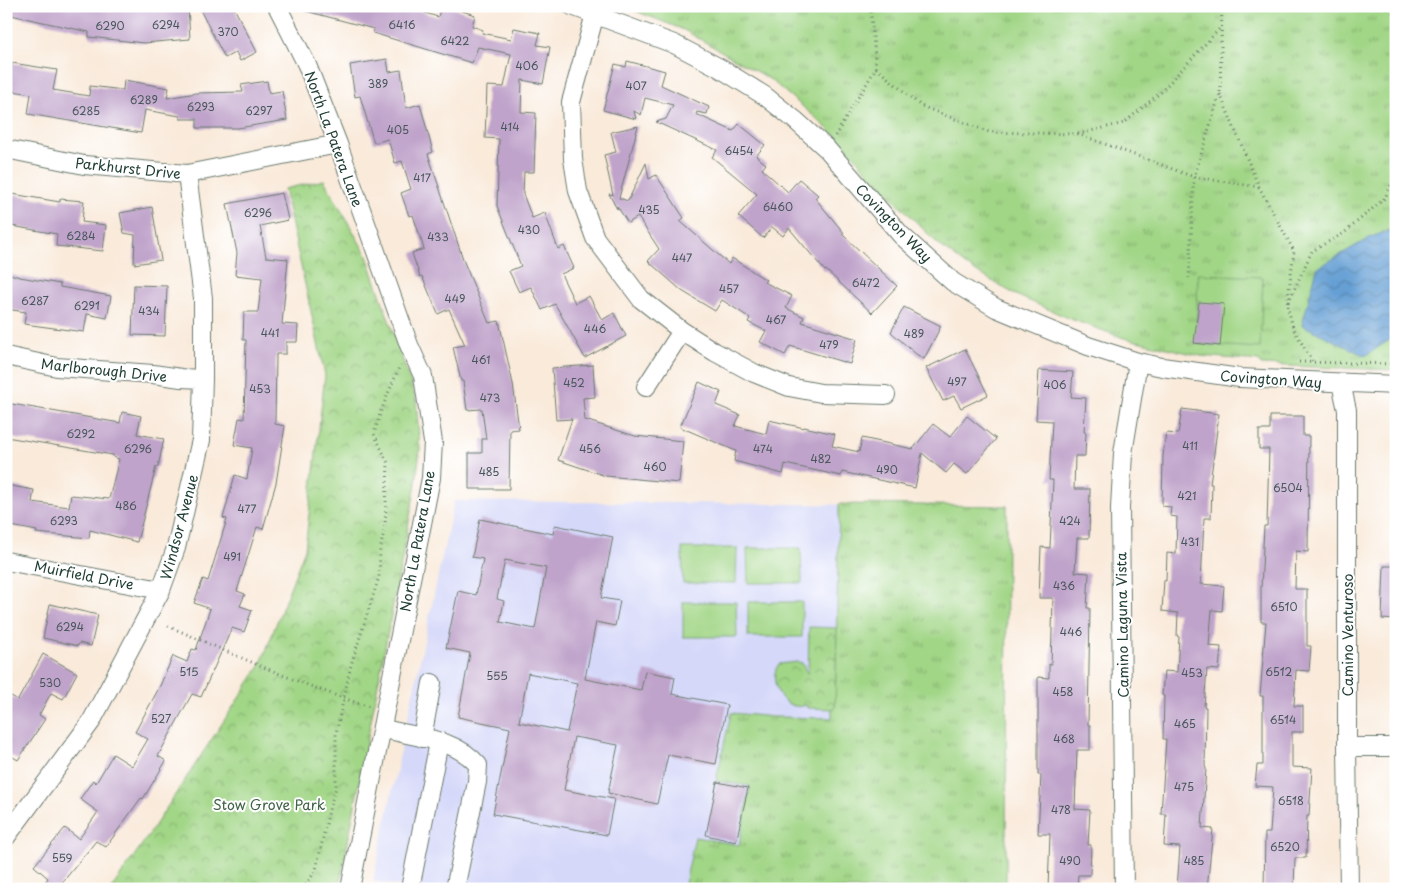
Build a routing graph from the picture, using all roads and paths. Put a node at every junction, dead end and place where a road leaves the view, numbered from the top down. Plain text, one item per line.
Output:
1 (277, 6) edge
2 (572, 6) edge
3 (870, 6) edge
4 (1222, 6) edge
5 (1384, 6) edge
6 (595, 14) junction
7 (1396, 15) edge
8 (1222, 27) junction
9 (876, 68) junction
10 (1220, 93) junction
11 (1078, 134) junction
12 (338, 144) junction
13 (6, 149) edge
14 (827, 149) junction
15 (187, 174) junction
16 (1396, 174) edge
17 (1194, 176) junction
18 (1259, 187) junction
19 (1190, 278) dead end
20 (1287, 305) junction
21 (682, 331) junction
22 (409, 345) junction
23 (6, 356) edge
24 (1312, 361) junction
25 (1138, 362) junction
26 (1294, 362) dead end
27 (1396, 364) edge
28 (203, 379) junction
29 (1341, 383) junction
30 (1396, 384) edge
31 (646, 387) dead end
32 (886, 395) dead end
33 (6, 561) edge
34 (161, 590) junction
35 (168, 626) dead end
36 (432, 683) dead end
37 (343, 698) junction
38 (383, 720) junction
39 (422, 738) junction
40 (439, 742) junction
41 (1347, 747) junction
42 (1396, 747) edge
43 (6, 837) edge
44 (227, 888) edge
45 (248, 889) edge
46 (303, 889) edge
47 (350, 889) edge
48 (410, 889) edge
49 (455, 889) edge
50 (1124, 889) edge
51 (1349, 889) edge

1 - 12 street, North La Patera Lane
2 - 6 street, Covington Way
3 - 9 path
4 - 8 path
5 - 7 path
6 - 14 street, Covington Way
6 - 21 street
8 - 10 path
8 - 11 path
9 - 11 path
9 - 14 path
10 - 17 path
10 - 18 path
11 - 17 path
12 - 15 street, Parkhurst Drive
12 - 22 street, North La Patera Lane
13 - 15 street, Parkhurst Drive
14 - 25 street, Covington Way
15 - 28 street, Windsor Avenue
16 - 20 path
17 - 18 path
17 - 19 path
18 - 20 path
20 - 24 path
21 - 31 street
21 - 32 street
22 - 37 path
22 - 38 street, North La Patera Lane
23 - 28 street, Marlborough Drive
24 - 26 path
24 - 27 path
25 - 29 street, Covington Way
25 - 50 street, Camino Laguna Vista
28 - 34 street, Windsor Avenue
29 - 30 street, Covington Way
29 - 41 street, Camino Venturoso
33 - 34 street, Muirfield Drive
34 - 43 street, Windsor Avenue
35 - 37 path
36 - 39 street
37 - 38 path
37 - 46 path
38 - 39 street
38 - 47 street, North La Patera Lane
39 - 40 street
40 - 48 street
40 - 49 street
41 - 42 street
41 - 51 street, Camino Venturoso
44 - 45 path

